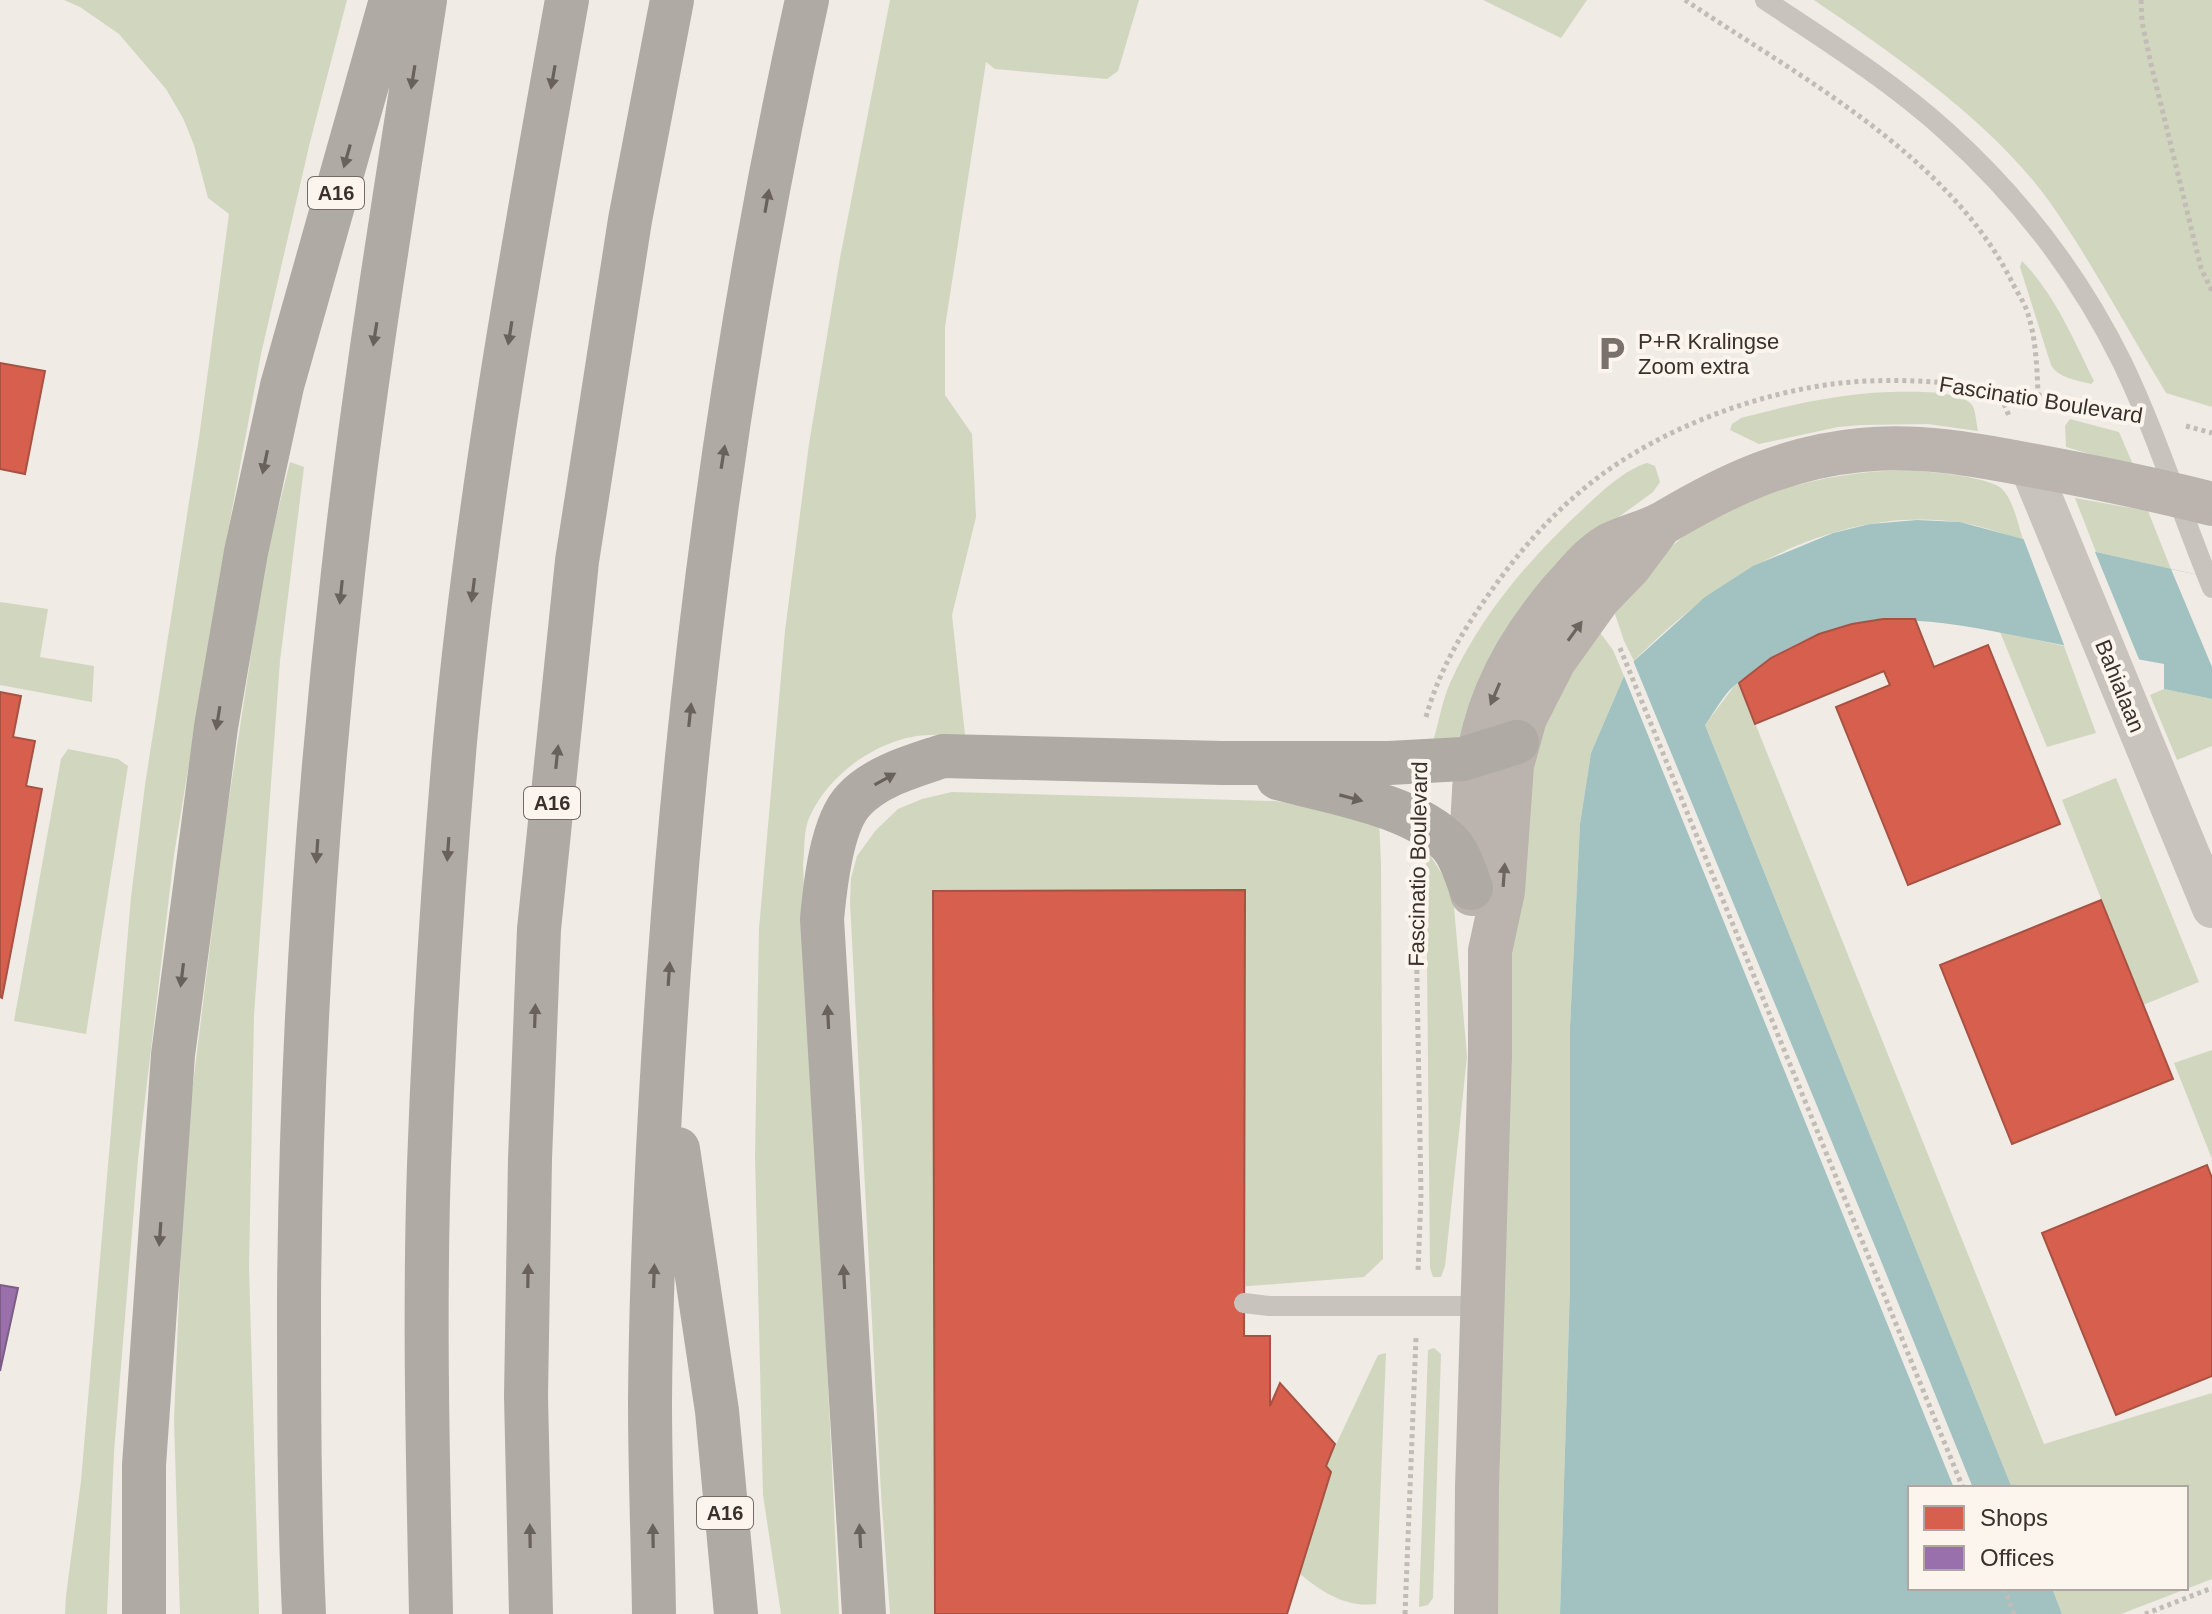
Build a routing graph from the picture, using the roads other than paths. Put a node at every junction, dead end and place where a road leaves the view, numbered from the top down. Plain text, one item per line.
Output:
1 (391, 0) edge
2 (425, 0) edge
3 (567, 0) edge
4 (672, 0) edge
5 (807, 0) edge
6 (1765, 0) edge
7 (2029, 465) junction
8 (2193, 499) edge
9 (2210, 582) edge
10 (1497, 748) junction
11 (1222, 763) junction
12 (1471, 888) junction
13 (2212, 908) edge
14 (1490, 951) junction
15 (664, 1052) junction
16 (1244, 1303) dead end
17 (1482, 1306) junction
18 (144, 1614) edge
19 (304, 1614) edge
20 (431, 1614) edge
21 (531, 1614) edge
22 (654, 1614) edge
23 (736, 1614) edge
24 (864, 1614) edge
25 (1476, 1614) edge

1 -> 18 highway, A16
2 -> 19 highway, A16
3 -> 20 highway
21 -> 4 highway, A16
15 -> 5 highway, A16
6 - 8 lane
7 - 8 street
7 - 10 street
7 - 13 street, Bahialaan
8 - 9 lane
10 - 11 highway
10 - 12 street
14 -> 10 street
11 -> 12 highway
24 -> 11 highway
12 - 14 street
14 - 17 street
22 -> 15 highway, A16
15 - 23 highway, A16
16 - 17 lane
17 - 25 street

